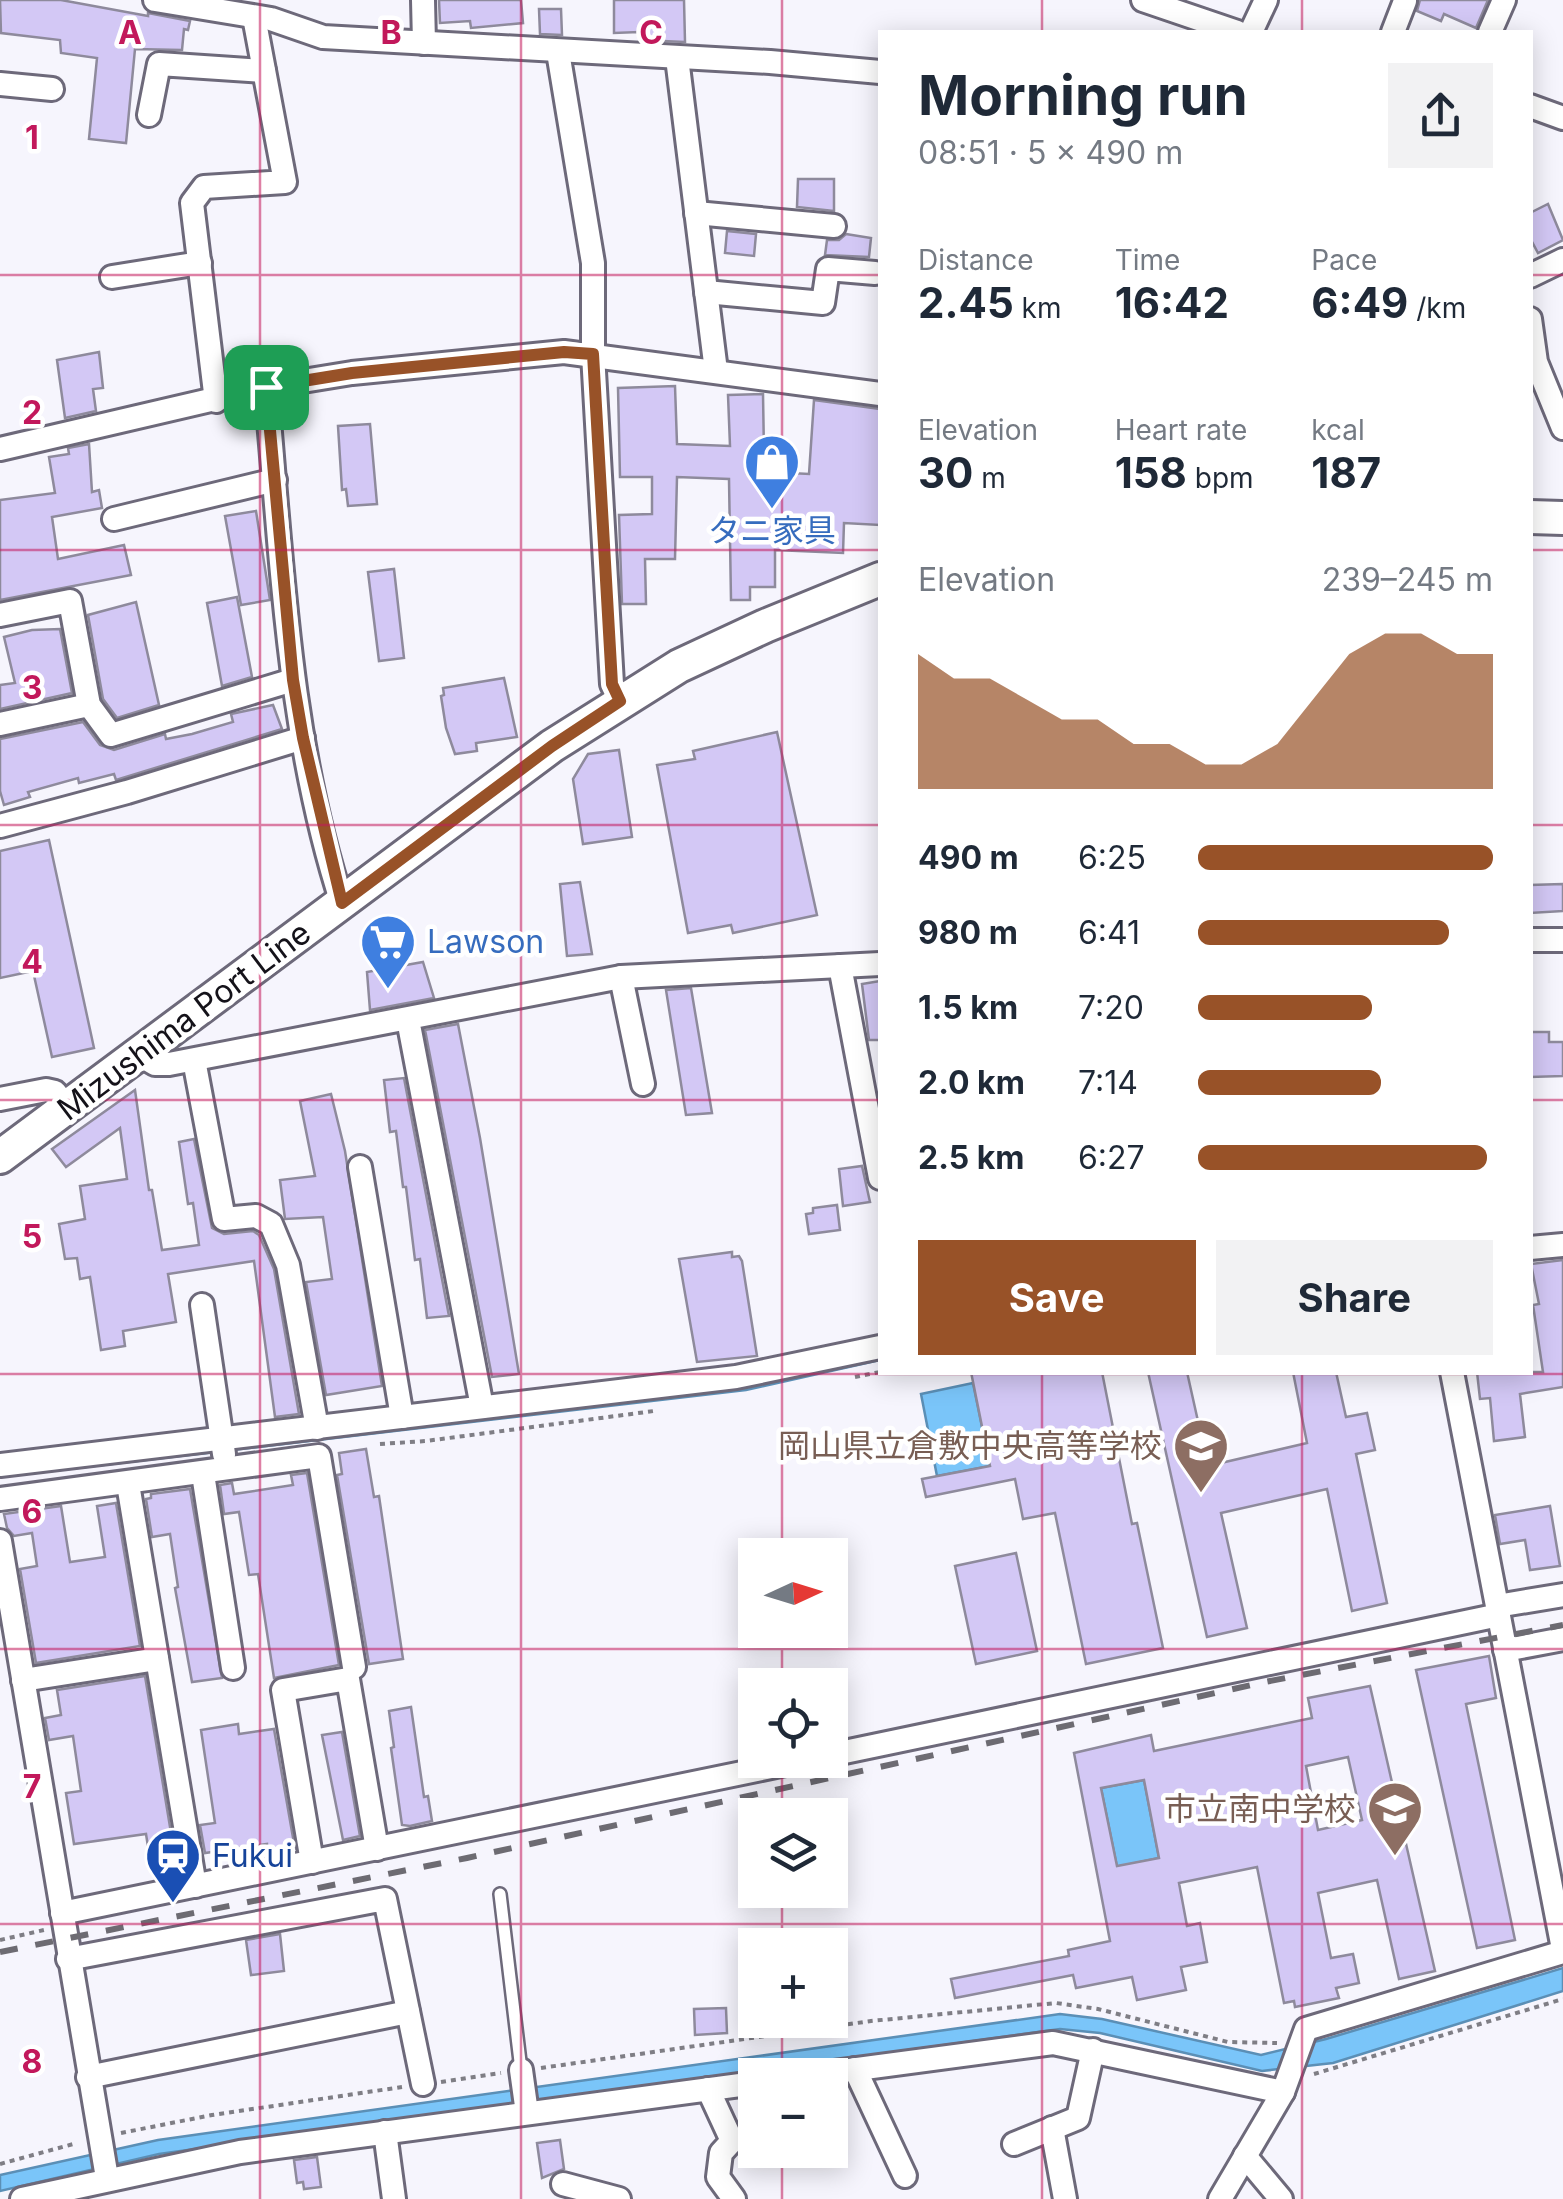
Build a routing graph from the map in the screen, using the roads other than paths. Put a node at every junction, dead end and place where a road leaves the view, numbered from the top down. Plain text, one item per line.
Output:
1 (156, 0) edge
2 (423, 0) edge
3 (1143, 0) edge
4 (1266, 0) edge
5 (1504, 0) edge
6 (1405, 1) edge
7 (204, 4) edge
8 (254, 17) junction
9 (1231, 30) edge
10 (1252, 30) edge
11 (1394, 30) edge
12 (1491, 30) edge
13 (424, 43) junction
14 (558, 52) junction
15 (676, 58) junction
16 (264, 71) junction
17 (878, 72) edge
18 (0, 84) edge
19 (52, 89) dead end
20 (1533, 107) edge
21 (149, 115) dead end
22 (1563, 118) edge
23 (696, 213) junction
24 (834, 226) dead end
25 (1563, 260) edge
26 (200, 263) junction
27 (875, 274) dead end
28 (1533, 275) edge
29 (112, 277) dead end
30 (706, 292) junction
31 (1533, 340) edge
32 (593, 354) junction
33 (716, 371) junction
34 (266, 387) junction
35 (878, 394) edge
36 (216, 400) junction
37 (1561, 420) edge
38 (0, 449) edge
39 (275, 480) junction
40 (1533, 517) edge
41 (1563, 518) edge
42 (114, 519) dead end
43 (878, 580) edge
44 (0, 615) edge
45 (293, 680) junction
46 (620, 701) junction
47 (90, 705) junction
48 (0, 724) edge
49 (303, 738) junction
50 (0, 826) edge
51 (342, 903) junction
52 (1533, 940) edge
53 (1563, 940) edge
54 (878, 964) edge
55 (840, 966) junction
56 (622, 978) junction
57 (410, 1030) dead end
58 (138, 1054) junction
59 (194, 1060) junction
60 (643, 1084) dead end
61 (0, 1099) edge
62 (67, 1107) junction
63 (0, 1157) edge
64 (360, 1167) dead end
65 (878, 1167) edge
66 (1563, 1245) edge
67 (1533, 1248) edge
68 (202, 1304) dead end
69 (878, 1347) edge
70 (1453, 1375) edge
71 (482, 1408) junction
72 (402, 1417) junction
73 (316, 1428) junction
74 (220, 1456) junction
75 (0, 1465) edge
76 (128, 1484) junction
77 (0, 1500) edge
78 (0, 1542) edge
79 (1563, 1595) edge
80 (1498, 1610) junction
81 (1563, 1639) edge
82 (1506, 1650) junction
83 (157, 1659) junction
84 (354, 1667) dead end
85 (233, 1668) dead end
86 (23, 1680) junction
87 (848, 1751) edge
88 (738, 1774) edge
89 (377, 1849) junction
90 (312, 1862) junction
91 (195, 1886) junction
92 (500, 1894) dead end
93 (62, 1920) junction
94 (1563, 1950) edge
95 (68, 1959) junction
96 (408, 2012) junction
97 (1094, 2050) junction
98 (855, 2069) junction
99 (848, 2070) edge
100 (522, 2074) joint
101 (88, 2077) junction
102 (1287, 2083) junction
103 (422, 2084) road end
104 (738, 2085) edge
105 (708, 2089) junction
106 (527, 2110) junction
107 (1052, 2128) junction
108 (385, 2132) junction
109 (1014, 2144) dead end
110 (1246, 2156) junction
111 (107, 2175) junction
112 (905, 2176) dead end
113 (563, 2184) dead end
114 (22, 2199) edge
115 (394, 2199) edge
116 (619, 2199) edge
117 (734, 2199) edge
118 (1066, 2199) edge
119 (1220, 2199) edge
120 (1281, 2199) edge

1 - 7 street
2 - 13 street
3 - 9 street
4 - 10 street
5 - 12 street
6 - 11 street
7 - 8 street
8 - 13 street
8 - 16 street
13 - 14 street
14 - 15 street
14 - 32 street
15 - 17 street
15 - 23 street
16 - 21 street
16 - 26 street
18 - 19 street
20 - 22 street
23 - 24 street
23 - 30 street
25 - 28 street
26 - 29 street
26 - 36 street
27 - 30 street
30 - 33 street
31 - 37 street
32 - 33 street
32 - 34 street
32 - 46 street
33 - 35 street
34 - 36 street
34 - 39 street
36 - 38 street
39 - 42 street
39 - 45 street
40 - 41 main road
43 - 46 main road, Mizushima Port Line
44 - 47 street
45 - 47 street
45 - 49 street
46 - 51 main road, Mizushima Port Line
47 - 48 street
49 - 50 street
49 - 51 street
51 - 58 main road, Mizushima Port Line
52 - 53 street
54 - 55 street
55 - 56 street
55 - 65 street
56 - 59 street
56 - 60 street
57 - 71 street
58 - 59 street
58 - 62 main road, Mizushima Port Line
59 - 73 street
61 - 62 street
62 - 63 main road, Mizushima Port Line
64 - 72 street
66 - 67 street
68 - 74 street
69 - 71 street
70 - 80 street
71 - 72 street
72 - 73 street
73 - 74 street
74 - 75 street
74 - 76 street
74 - 84 street
74 - 85 street
76 - 77 street
76 - 83 street
78 - 86 street
79 - 80 street
80 - 82 street
80 - 87 street
81 - 82 street
82 - 94 street
83 - 86 street
83 - 91 street
86 - 93 street
88 - 89 street
89 - 90 street
89 - 90 street
90 - 91 street
91 - 93 street
92 - 100 lane
93 - 95 street
94 - 102 street
95 - 96 street
95 - 101 street
96 - 101 street
96 - 103 street
97 - 98 street
97 - 102 street
97 - 107 street
98 - 99 street
98 - 112 street
100 - 106 street
101 - 111 street
102 - 110 street
104 - 105 street
105 - 106 street
105 - 117 street
106 - 108 street
107 - 109 street
107 - 118 street
108 - 111 street
108 - 115 street
110 - 119 street
110 - 120 street
111 - 114 street
113 - 116 street

